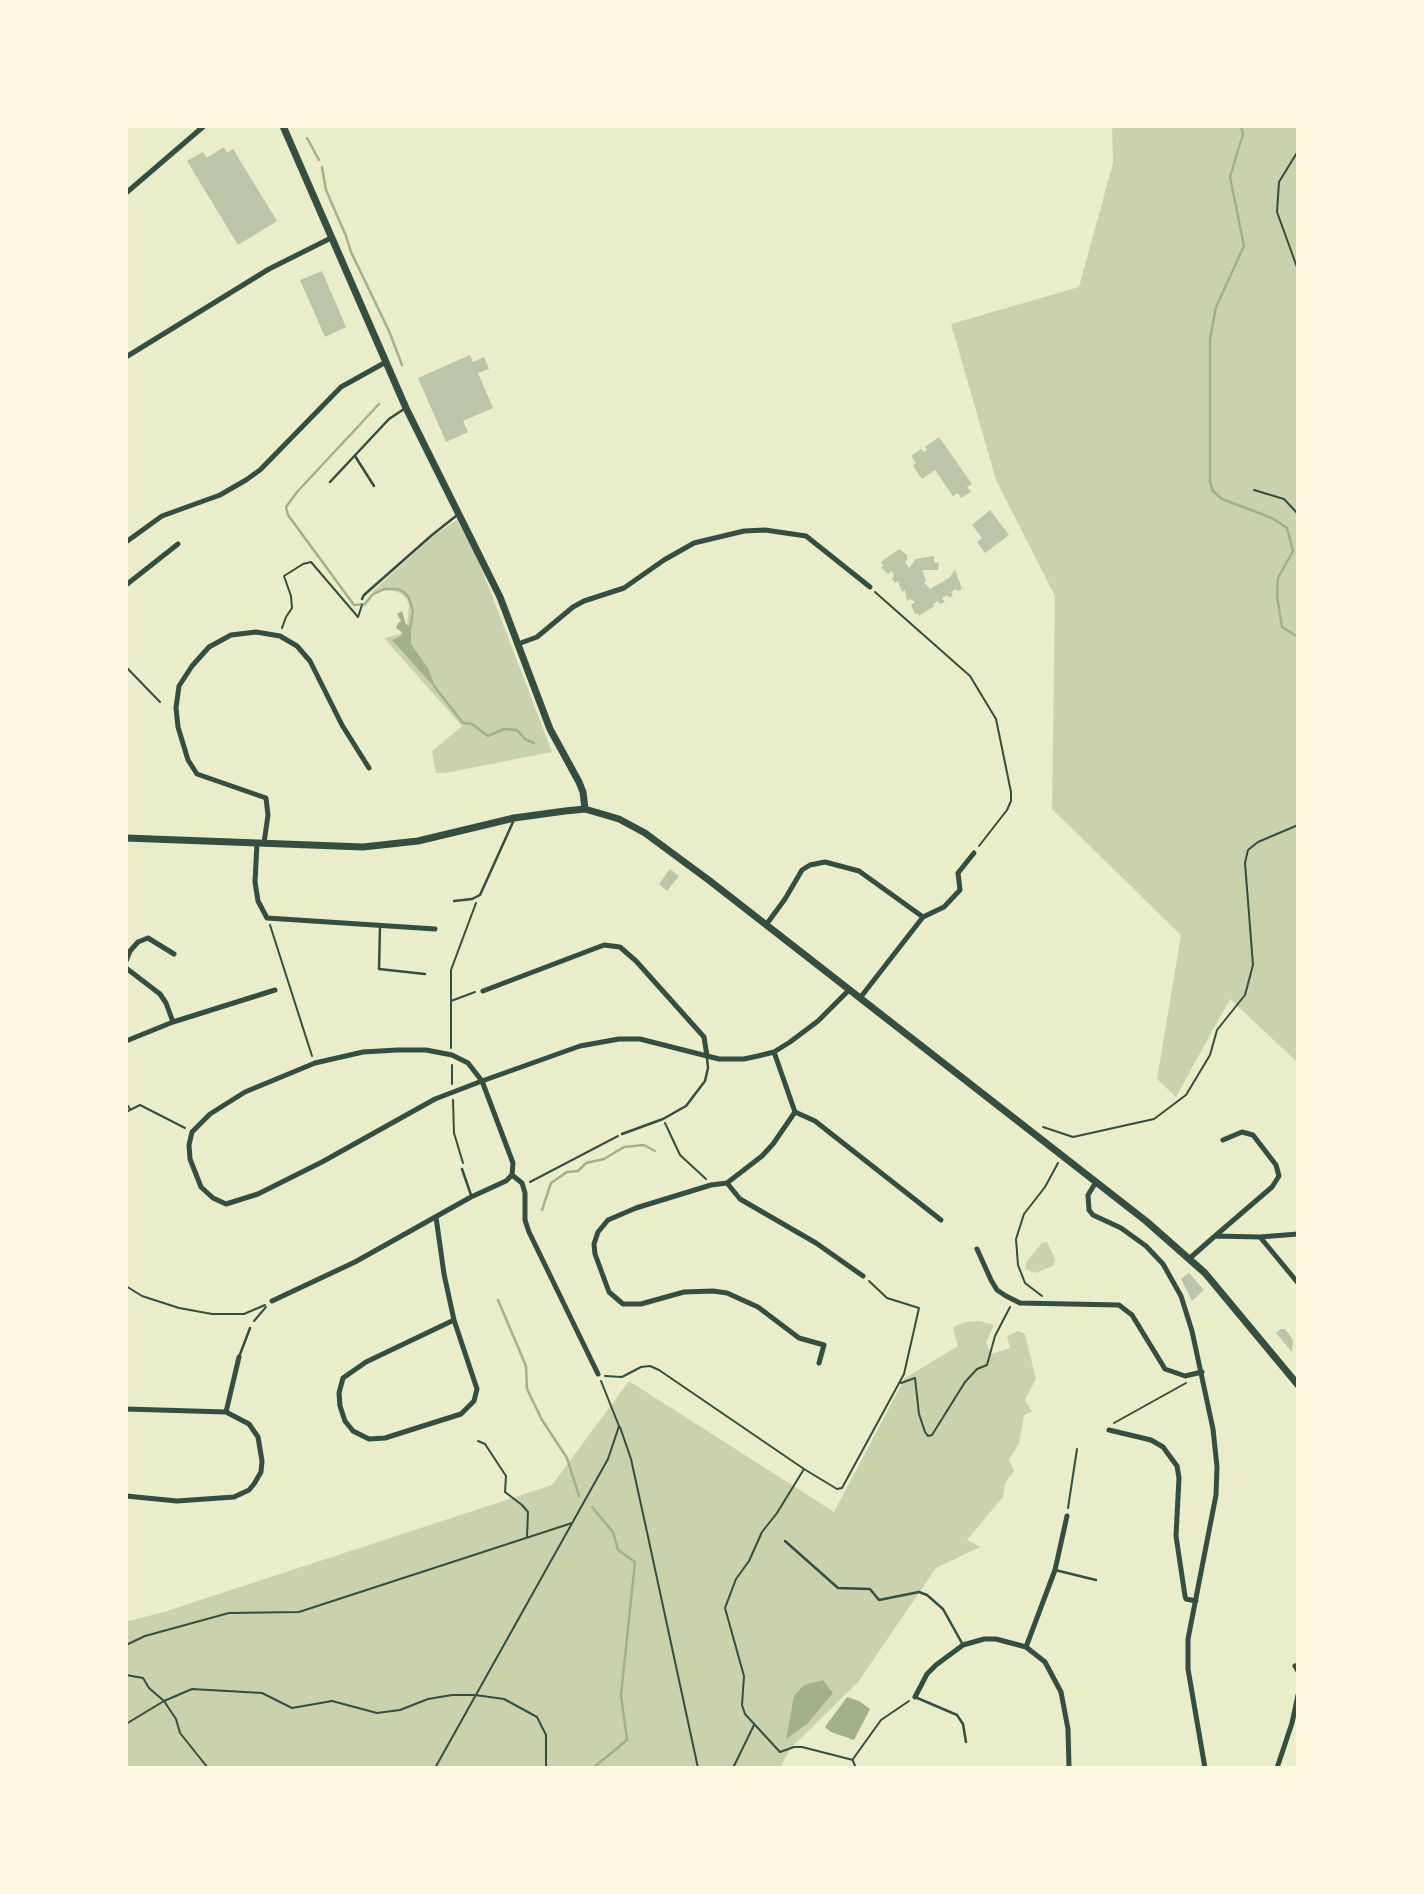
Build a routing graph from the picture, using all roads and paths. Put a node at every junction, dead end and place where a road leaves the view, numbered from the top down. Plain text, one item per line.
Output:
1 (204, 126) edge
2 (283, 126) edge
3 (1298, 151) edge
4 (126, 193) edge
5 (331, 238) junction
6 (1298, 270) edge
7 (126, 357) edge
8 (386, 362) junction
9 (406, 408) junction
10 (355, 455) junction
11 (330, 482) dead end
12 (374, 485) dead end
13 (1254, 490) dead end
14 (1298, 514) edge
15 (459, 515) junction
16 (126, 542) edge
17 (178, 544) dead end
18 (126, 585) edge
19 (870, 587) joint
20 (362, 599) dead end
21 (361, 609) dead end
22 (280, 636) junction
23 (518, 644) junction
24 (126, 667) edge
25 (160, 702) dead end
26 (369, 768) dead end
27 (584, 810) junction
28 (514, 818) junction
29 (1298, 825) edge
30 (126, 838) edge
31 (260, 843) junction
32 (974, 853) joint
33 (478, 896) junction
34 (454, 901) dead end
35 (923, 917) junction
36 (267, 918) junction
37 (380, 925) junction
38 (766, 925) junction
39 (435, 929) dead end
40 (174, 954) dead end
41 (126, 961) edge
42 (126, 968) edge
43 (425, 974) dead end
44 (291, 987) junction
45 (275, 989) joint
46 (483, 990) joint
47 (849, 990) junction
48 (860, 998) junction
49 (450, 1002) junction
50 (173, 1022) junction
51 (126, 1041) edge
52 (452, 1050) dead end
53 (774, 1052) junction
54 (707, 1056) junction
55 (452, 1060) dead end
56 (315, 1063) junction
57 (482, 1081) junction
58 (452, 1093) junction
59 (126, 1103) edge
60 (130, 1110) junction
61 (126, 1112) edge
62 (795, 1112) junction
63 (663, 1119) junction
64 (1043, 1127) dead end
65 (192, 1132) junction
66 (622, 1134) joint
67 (1223, 1140) dead end
68 (1059, 1162) dead end
69 (461, 1169) joint
70 (512, 1175) junction
71 (1096, 1182) junction
72 (522, 1183) junction
73 (727, 1183) junction
74 (711, 1185) junction
75 (471, 1197) junction
76 (436, 1217) junction
77 (941, 1220) dead end
78 (1298, 1234) edge
79 (1215, 1236) junction
80 (1260, 1237) junction
81 (976, 1249) dead end
82 (1190, 1258) junction
83 (863, 1276) joint
84 (1298, 1283) edge
85 (126, 1286) edge
86 (1014, 1300) junction
87 (272, 1301) junction
88 (1042, 1303) junction
89 (454, 1320) junction
90 (250, 1328) joint
91 (239, 1357) joint
92 (819, 1363) dead end
93 (1202, 1372) junction
94 (598, 1374) junction
95 (899, 1383) junction
96 (1298, 1385) edge
97 (1180, 1386) dead end
98 (126, 1409) edge
99 (226, 1412) junction
100 (1114, 1424) dead end
101 (619, 1426) junction
102 (1109, 1430) dead end
103 (478, 1441) dead end
104 (1077, 1449) dead end
105 (804, 1469) junction
106 (126, 1496) edge
107 (1067, 1516) joint
108 (572, 1523) junction
109 (527, 1537) junction
110 (785, 1541) dead end
111 (1055, 1570) junction
112 (1096, 1580) dead end
113 (1196, 1601) junction
114 (963, 1645) junction
115 (126, 1646) edge
116 (1027, 1647) junction
117 (126, 1675) edge
118 (475, 1695) junction
119 (1298, 1695) edge
120 (915, 1697) junction
121 (164, 1701) junction
122 (126, 1724) edge
123 (754, 1724) junction
124 (967, 1742) dead end
125 (853, 1760) junction
126 (208, 1768) edge
127 (435, 1768) edge
128 (546, 1768) edge
129 (698, 1768) edge
130 (733, 1768) edge
131 (856, 1768) edge
132 (1069, 1768) edge
133 (1205, 1768) edge
134 (1277, 1768) edge

1 - 4 street
2 - 5 main road
3 - 6 path
5 - 7 street
5 - 8 main road
8 - 9 main road
8 - 16 street
9 - 10 lane
9 - 15 main road
10 - 11 lane
10 - 12 lane
13 - 14 path
15 - 20 lane
15 - 23 main road
17 - 18 street
19 - 23 street
19 - 32 path
21 - 22 path
22 - 26 street
22 - 31 street
23 - 27 main road
24 - 25 path
27 - 28 main road
27 - 38 main road
28 - 31 main road
28 - 33 lane
29 - 64 path
30 - 31 main road
31 - 36 street
32 - 35 street
33 - 34 lane
33 - 49 path
35 - 38 street
35 - 48 street
36 - 37 street
36 - 44 path
37 - 39 street
37 - 43 lane
38 - 47 main road
40 - 41 street
42 - 50 street
44 - 45 path
44 - 56 path
45 - 50 street
46 - 49 path
46 - 54 street
47 - 48 main road
47 - 53 street
48 - 71 main road
49 - 52 path
50 - 51 street
53 - 54 street
53 - 62 street
54 - 57 street
54 - 63 lane
55 - 58 path
56 - 57 street
56 - 65 street
57 - 58 street
57 - 70 street
58 - 65 street
58 - 69 path
59 - 60 path
60 - 61 path
60 - 65 path
62 - 73 street
62 - 77 street
63 - 66 lane
63 - 74 path
66 - 72 path
67 - 79 street
68 - 88 path
69 - 75 lane
70 - 72 street
70 - 75 street
71 - 82 main road
71 - 93 street
72 - 94 street
73 - 74 street
73 - 83 street
74 - 92 street
75 - 76 street
76 - 87 street
76 - 89 street
78 - 80 street
79 - 80 street
79 - 82 street
80 - 84 street
81 - 86 street
82 - 96 main road
83 - 95 path
85 - 87 path
86 - 88 street
86 - 95 path
87 - 90 path
88 - 93 street
89 - 89 street
90 - 91 lane
91 - 99 street
93 - 113 street
94 - 101 path
94 - 105 path
95 - 105 path
97 - 100 path
98 - 99 street
99 - 106 street
101 - 108 path
101 - 129 path
102 - 113 street
103 - 109 path
104 - 107 path
105 - 123 path
107 - 111 street
108 - 109 path
108 - 118 path
109 - 115 path
110 - 114 lane
111 - 112 lane
111 - 116 street
113 - 133 street
114 - 116 street
114 - 120 street
116 - 132 street
117 - 121 path
118 - 121 path
118 - 127 path
118 - 128 path
119 - 134 street
120 - 124 lane
120 - 125 path
121 - 122 path
121 - 126 path
123 - 125 path
123 - 130 path
125 - 131 path

